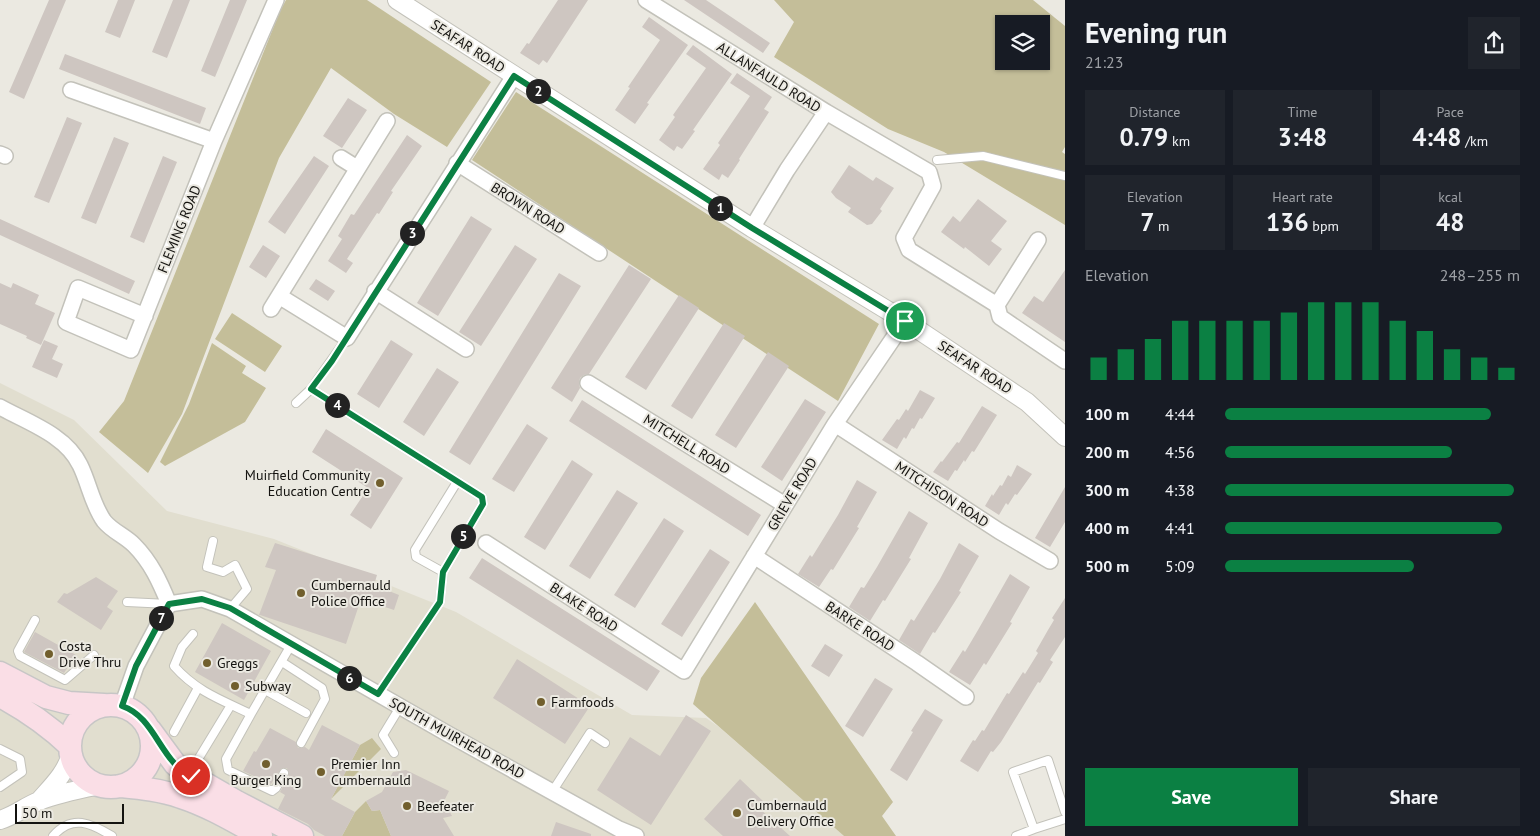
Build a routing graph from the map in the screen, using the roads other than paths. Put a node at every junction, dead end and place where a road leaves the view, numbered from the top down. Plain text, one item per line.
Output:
1 (276, 0) edge
2 (397, 0) edge
3 (646, 0) edge
4 (514, 76) junction
5 (71, 90) dead end
6 (826, 112) junction
7 (387, 121) dead end
8 (214, 141) junction
9 (341, 158) dead end
10 (938, 160) dead end
11 (457, 163) junction
12 (357, 168) junction
13 (1065, 176) edge
14 (752, 228) junction
15 (1038, 240) dead end
16 (599, 253) dead end
17 (375, 291) junction
18 (279, 296) junction
19 (997, 306) junction
20 (271, 309) dead end
21 (145, 316) junction
22 (905, 321) junction
23 (347, 338) junction
24 (466, 349) dead end
25 (1065, 361) edge
26 (588, 384) dead end
27 (311, 389) junction
28 (296, 403) dead end
29 (0, 407) edge
30 (835, 424) junction
31 (1065, 437) edge
32 (457, 482) junction
33 (785, 505) junction
34 (213, 542) dead end
35 (486, 543) dead end
36 (754, 556) junction
37 (1050, 561) dead end
38 (443, 572) junction
39 (127, 602) dead end
40 (169, 604) junction
41 (230, 608) junction
42 (35, 620) dead end
43 (193, 634) dead end
44 (291, 645) junction
45 (94, 655) dead end
46 (282, 662) junction
47 (684, 671) joint
48 (0, 673) edge
49 (198, 688) junction
50 (265, 690) junction
51 (378, 694) junction
52 (0, 696) edge
53 (966, 697) dead end
54 (231, 705) junction
55 (113, 706) junction
56 (400, 707) junction
57 (306, 713) dead end
58 (251, 714) junction
59 (146, 723) junction
60 (174, 732) dead end
61 (605, 743) dead end
62 (301, 744) dead end
63 (0, 749) edge
64 (71, 750) junction
65 (394, 753) dead end
66 (196, 761) dead end
67 (284, 773) dead end
68 (111, 786) junction
69 (0, 787) edge
70 (552, 792) junction
71 (39, 801) junction
72 (1065, 812) edge
73 (6, 818) edge
74 (1065, 819) edge
75 (1034, 829) junction
76 (0, 830) edge
77 (53, 836) edge
78 (112, 836) edge
79 (261, 836) edge
80 (302, 836) edge
81 (636, 836) edge
82 (1016, 836) edge

1 - 8 street, FLEMING ROAD
2 - 4 street, SEAFAR ROAD
3 - 6 street, ALLANFAULD ROAD
4 - 11 street
4 - 14 street, SEAFAR ROAD
5 - 8 street
6 - 14 street, ALLANFAULD ROAD
6 - 19 street
7 - 12 street
8 - 21 street, FLEMING ROAD
9 - 12 street
10 - 13 lane
11 - 16 street, BROWN ROAD
11 - 17 street
12 - 18 street
14 - 22 street, SEAFAR ROAD
15 - 19 street
17 - 23 street
17 - 24 street
18 - 20 street
18 - 23 street
19 - 25 street
21 - 21 street, FLEMING ROAD
22 - 30 street, GRIEVE ROAD
22 - 31 street, SEAFAR ROAD
23 - 27 lane
26 - 33 street, MITCHELL ROAD
27 - 28 lane
27 - 32 lane
29 - 40 street
30 - 33 street, GRIEVE ROAD
30 - 37 street, MITCHISON ROAD
32 - 38 lane
32 - 38 lane
33 - 36 street, GRIEVE ROAD
34 - 41 lane
35 - 47 street, BLAKE ROAD
36 - 47 street, GRIEVE ROAD
36 - 53 street, BARKE ROAD
38 - 51 lane
39 - 40 lane
40 - 41 street, SOUTH MUIRHEAD ROAD
40 - 55 street
41 - 44 street, SOUTH MUIRHEAD ROAD
42 - 45 lane
43 - 49 lane
44 - 46 lane
44 - 51 street, SOUTH MUIRHEAD ROAD
46 - 50 lane
46 - 62 lane
48 - 55 main road
49 - 54 lane
49 - 60 lane
50 - 57 lane
50 - 58 lane
51 - 56 street, SOUTH MUIRHEAD ROAD
52 - 64 main road
54 - 58 lane
54 - 66 lane
55 - 59 main road
55 - 64 main road
56 - 65 lane
56 - 70 street, SOUTH MUIRHEAD ROAD
58 - 67 lane
59 - 68 main road
59 - 80 main road
61 - 70 lane
63 - 69 lane
64 - 68 main road
64 - 71 street
68 - 71 street
68 - 79 main road
70 - 81 street, SOUTH MUIRHEAD ROAD
71 - 73 street
72 - 75 lane
73 - 76 street
74 - 75 lane
75 - 82 lane
77 - 78 lane

